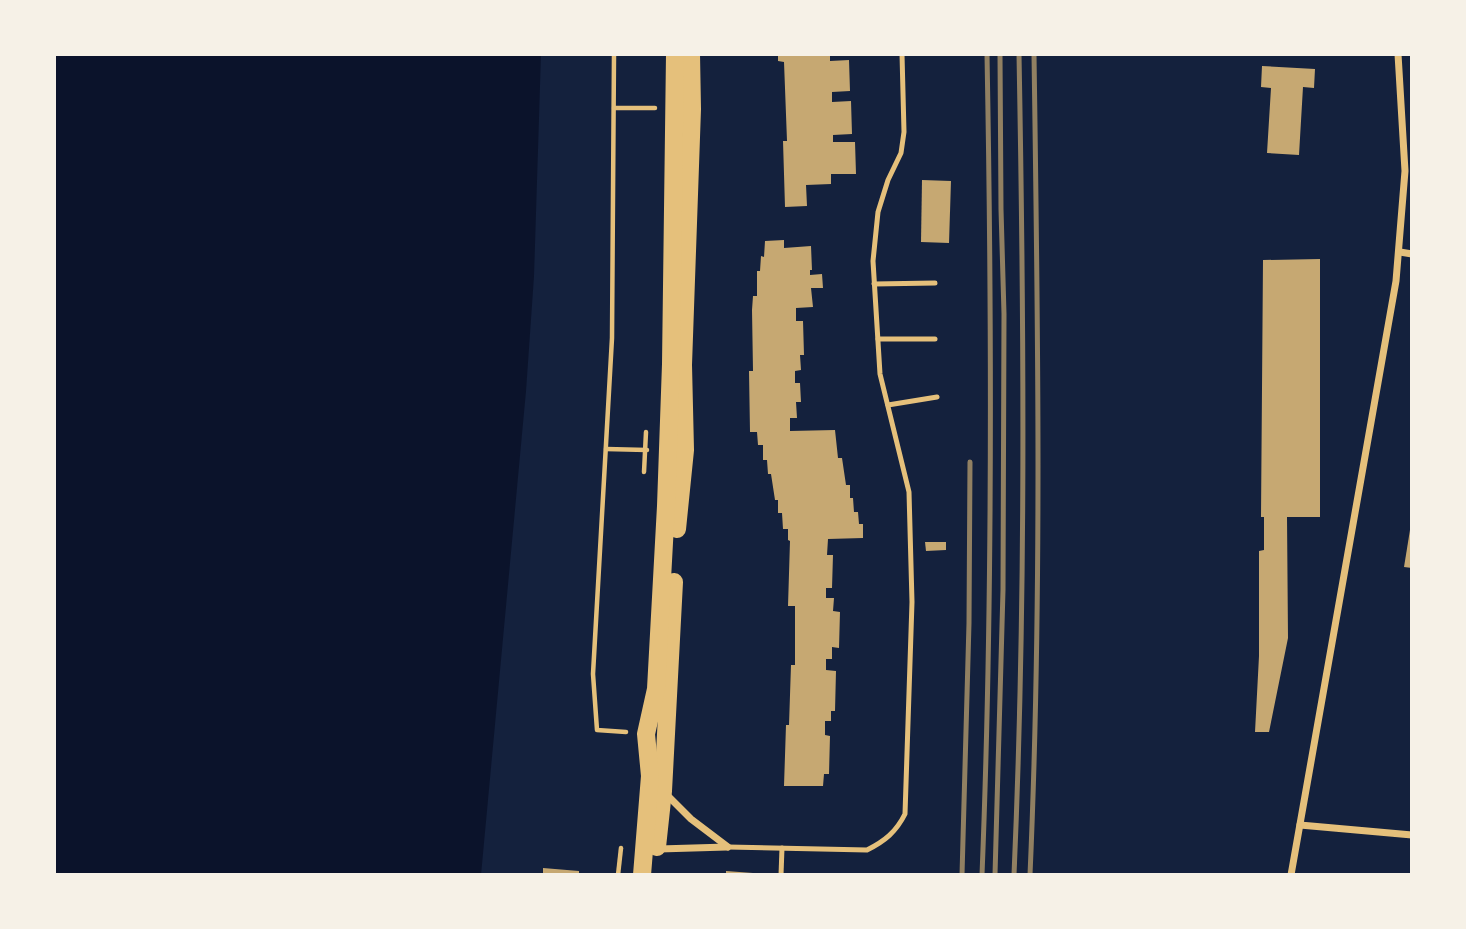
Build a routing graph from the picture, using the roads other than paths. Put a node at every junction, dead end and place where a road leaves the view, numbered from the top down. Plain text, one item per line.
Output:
1 (675, 54) edge
2 (691, 54) edge
3 (902, 54) edge
4 (1398, 54) edge
5 (1400, 252) junction
6 (1412, 254) edge
7 (935, 283) dead end
8 (874, 284) junction
9 (935, 338) dead end
10 (878, 339) junction
11 (937, 397) dead end
12 (888, 405) junction
13 (663, 791) junction
14 (1300, 825) junction
15 (1412, 835) edge
16 (728, 847) junction
17 (782, 848) junction
18 (651, 850) junction
19 (642, 875) edge
20 (653, 875) edge
21 (781, 875) edge
22 (1291, 875) edge

1 - 18 main road
2 - 13 main road
3 - 8 lane
4 - 5 street
5 - 6 street
5 - 14 street
7 - 8 lane
8 - 10 lane
9 - 10 lane
10 - 12 lane
11 - 12 lane
12 - 17 lane
13 - 16 street
13 - 18 main road
14 - 15 street
14 - 22 street
16 - 17 lane
16 - 18 street
17 - 21 lane
18 - 19 main road
18 - 20 main road

